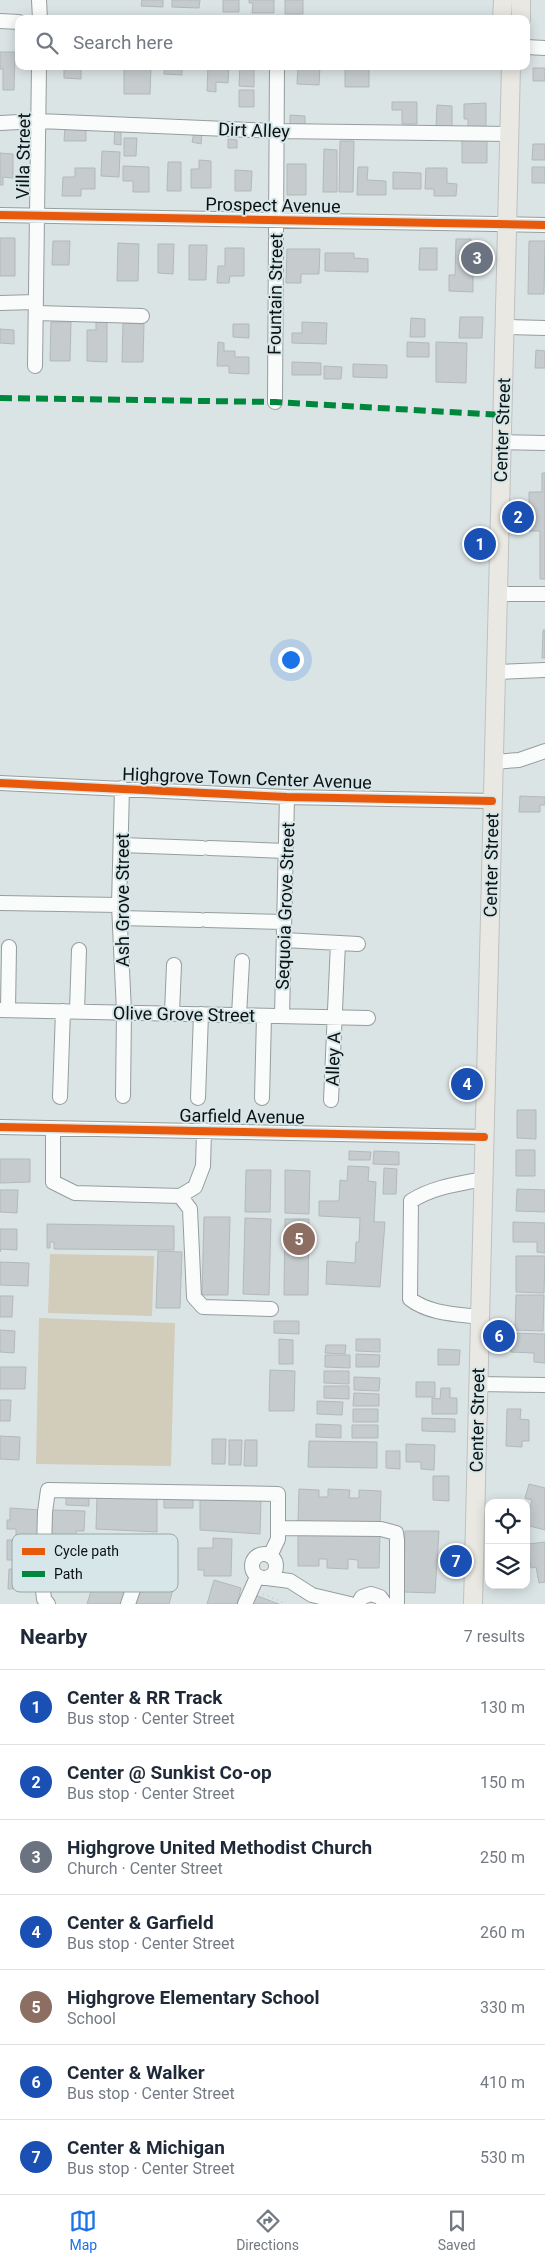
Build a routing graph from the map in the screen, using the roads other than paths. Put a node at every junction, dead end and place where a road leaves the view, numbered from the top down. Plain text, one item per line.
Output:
1 (39, 0) edge
2 (503, 0) edge
3 (521, 0) edge
4 (40, 15) edge
5 (502, 15) edge
6 (521, 15) edge
7 (0, 21) edge
8 (15, 22) edge
9 (530, 47) edge
10 (545, 48) edge
11 (39, 70) edge
12 (277, 70) edge
13 (511, 70) edge
14 (38, 121) junction
15 (0, 123) edge
16 (276, 131) junction
17 (509, 134) junction
18 (0, 215) edge
19 (37, 216) junction
20 (276, 220) junction
21 (507, 225) junction
22 (545, 225) edge
23 (0, 303) edge
24 (36, 307) junction
25 (142, 316) dead end
26 (504, 328) junction
27 (545, 328) edge
28 (35, 366) dead end
29 (275, 402) dead end
30 (501, 442) junction
31 (545, 443) edge
32 (498, 594) junction
33 (545, 594) edge
34 (545, 670) edge
35 (496, 672) junction
36 (545, 750) edge
37 (493, 762) junction
38 (0, 783) edge
39 (122, 788) junction
40 (288, 797) junction
41 (492, 801) junction
42 (121, 845) junction
43 (286, 851) junction
44 (0, 903) edge
45 (120, 912) junction
46 (284, 922) junction
47 (284, 940) junction
48 (338, 943) junction
49 (358, 944) dead end
50 (9, 947) dead end
51 (79, 950) dead end
52 (242, 961) dead end
53 (174, 965) dead end
54 (4, 1010) edge
55 (63, 1011) junction
56 (77, 1011) junction
57 (124, 1012) junction
58 (172, 1013) junction
59 (201, 1014) junction
60 (239, 1015) junction
61 (264, 1016) junction
62 (282, 1016) junction
63 (335, 1017) junction
64 (368, 1018) dead end
65 (123, 1096) dead end
66 (60, 1097) dead end
67 (198, 1098) dead end
68 (262, 1098) dead end
69 (331, 1100) dead end
70 (0, 1127) edge
71 (53, 1128) junction
72 (204, 1130) junction
73 (484, 1137) junction
74 (483, 1179) junction
75 (180, 1196) junction
76 (271, 1310) dead end
77 (480, 1317) junction
78 (478, 1384) junction
79 (545, 1385) edge
80 (278, 1533) junction
81 (45, 1534) edge
82 (273, 1559) junction
83 (290, 1581) junction
84 (254, 1588) edge
85 (44, 1592) edge
86 (132, 1592) edge
87 (48, 1604) edge
88 (128, 1604) edge
89 (350, 1604) edge
90 (358, 1604) edge
91 (385, 1604) edge
92 (397, 1604) edge
93 (473, 1604) edge

1 - 4 street
2 - 5 main road
3 - 6 main road
7 - 8 street
9 - 10 street
11 - 14 street, Villa Street
12 - 16 street, Fountain Street
13 - 17 main road, Center Street
14 - 15 street, Dirt Alley
14 - 16 street, Dirt Alley
14 - 19 street, Villa Street
16 - 17 street, Dirt Alley
16 - 20 street, Fountain Street
17 - 21 main road, Center Street
18 - 19 street, Prospect Avenue
19 - 20 street, Prospect Avenue
19 - 24 street, Villa Street
20 - 21 street, Prospect Avenue
20 - 29 street, Fountain Street
21 - 22 street, Prospect Avenue
21 - 26 main road, Center Street
23 - 24 street
24 - 25 street
24 - 28 street, Villa Street
26 - 27 street
26 - 30 main road, Center Street
30 - 31 street
30 - 32 main road, Center Street
32 - 33 street
32 - 35 main road, Center Street
34 - 35 street
35 - 37 main road, Center Street
36 - 37 street
37 - 41 main road, Center Street
38 - 39 street, Highgrove Town Center Avenue
39 - 40 street, Highgrove Town Center Avenue
39 - 42 street, Ash Grove Street
40 - 41 street, Highgrove Town Center Avenue
40 - 43 street, Sequoia Grove Street
41 - 73 main road, Center Street
42 - 43 street
42 - 45 street, Ash Grove Street
43 - 46 street, Sequoia Grove Street
44 - 45 street
45 - 46 street
45 - 57 street, Ash Grove Street
46 - 47 street, Sequoia Grove Street
47 - 48 street
47 - 62 street, Sequoia Grove Street
48 - 49 street
48 - 63 street, Alley A
50 - 54 street
51 - 56 street
52 - 60 street
53 - 58 street
54 - 55 street, Olive Grove Street
55 - 56 street, Olive Grove Street
55 - 66 street
56 - 57 street, Olive Grove Street
57 - 58 street, Olive Grove Street
57 - 65 street, Ash Grove Street
58 - 59 street, Olive Grove Street
59 - 60 street, Olive Grove Street
59 - 67 street
60 - 61 street, Olive Grove Street
61 - 62 street, Olive Grove Street
61 - 68 street
62 - 63 street, Olive Grove Street
63 - 64 street, Olive Grove Street
63 - 69 street, Alley A
70 - 71 street, Garfield Avenue
71 - 72 street, Garfield Avenue
71 - 75 street
72 - 73 street, Garfield Avenue
72 - 75 street
73 - 74 main road, Center Street
74 - 77 main road, Center Street
74 - 77 street
75 - 76 street
77 - 78 main road, Center Street
78 - 79 street
78 - 93 main road, Center Street
80 - 81 street
80 - 82 street
80 - 92 street
82 - 83 street
82 - 84 street
82 - 84 street
83 - 84 street
83 - 89 street
85 - 87 street
86 - 88 street
90 - 91 street

